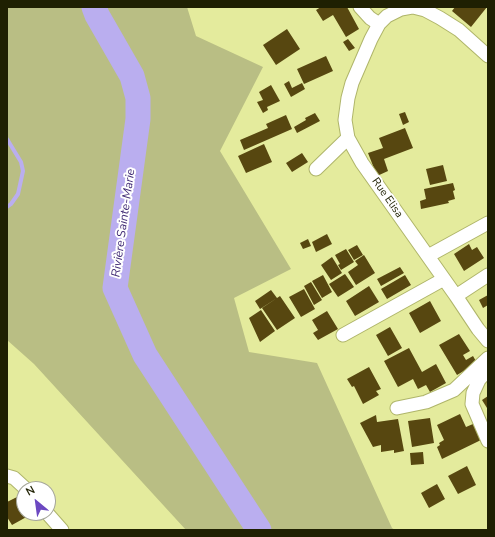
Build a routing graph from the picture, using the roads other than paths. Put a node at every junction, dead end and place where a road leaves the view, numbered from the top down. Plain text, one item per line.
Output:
1 (360, 7) edge
2 (419, 8) edge
3 (379, 24) junction
4 (488, 56) edge
5 (348, 138) junction
6 (316, 170) dead end
7 (488, 223) edge
8 (428, 256) junction
9 (488, 275) edge
10 (444, 279) junction
11 (456, 296) junction
12 (343, 335) dead end
13 (488, 341) edge
14 (488, 358) edge
15 (488, 370) edge
16 (397, 408) dead end
17 (488, 441) edge
18 (7, 476) edge
19 (17, 481) edge
20 (54, 521) edge
21 (62, 530) edge

1 - 3 street
2 - 3 street, Rue Elisa
2 - 4 street, Rue Elisa
3 - 5 street, Rue Elisa
5 - 6 street
5 - 8 street, Rue Elisa
7 - 8 street
8 - 10 street, Rue Elisa
9 - 11 street
10 - 11 street, Rue Elisa
10 - 12 street
11 - 13 street, Rue Elisa
14 - 16 street
15 - 17 street
18 - 19 street
20 - 21 street

